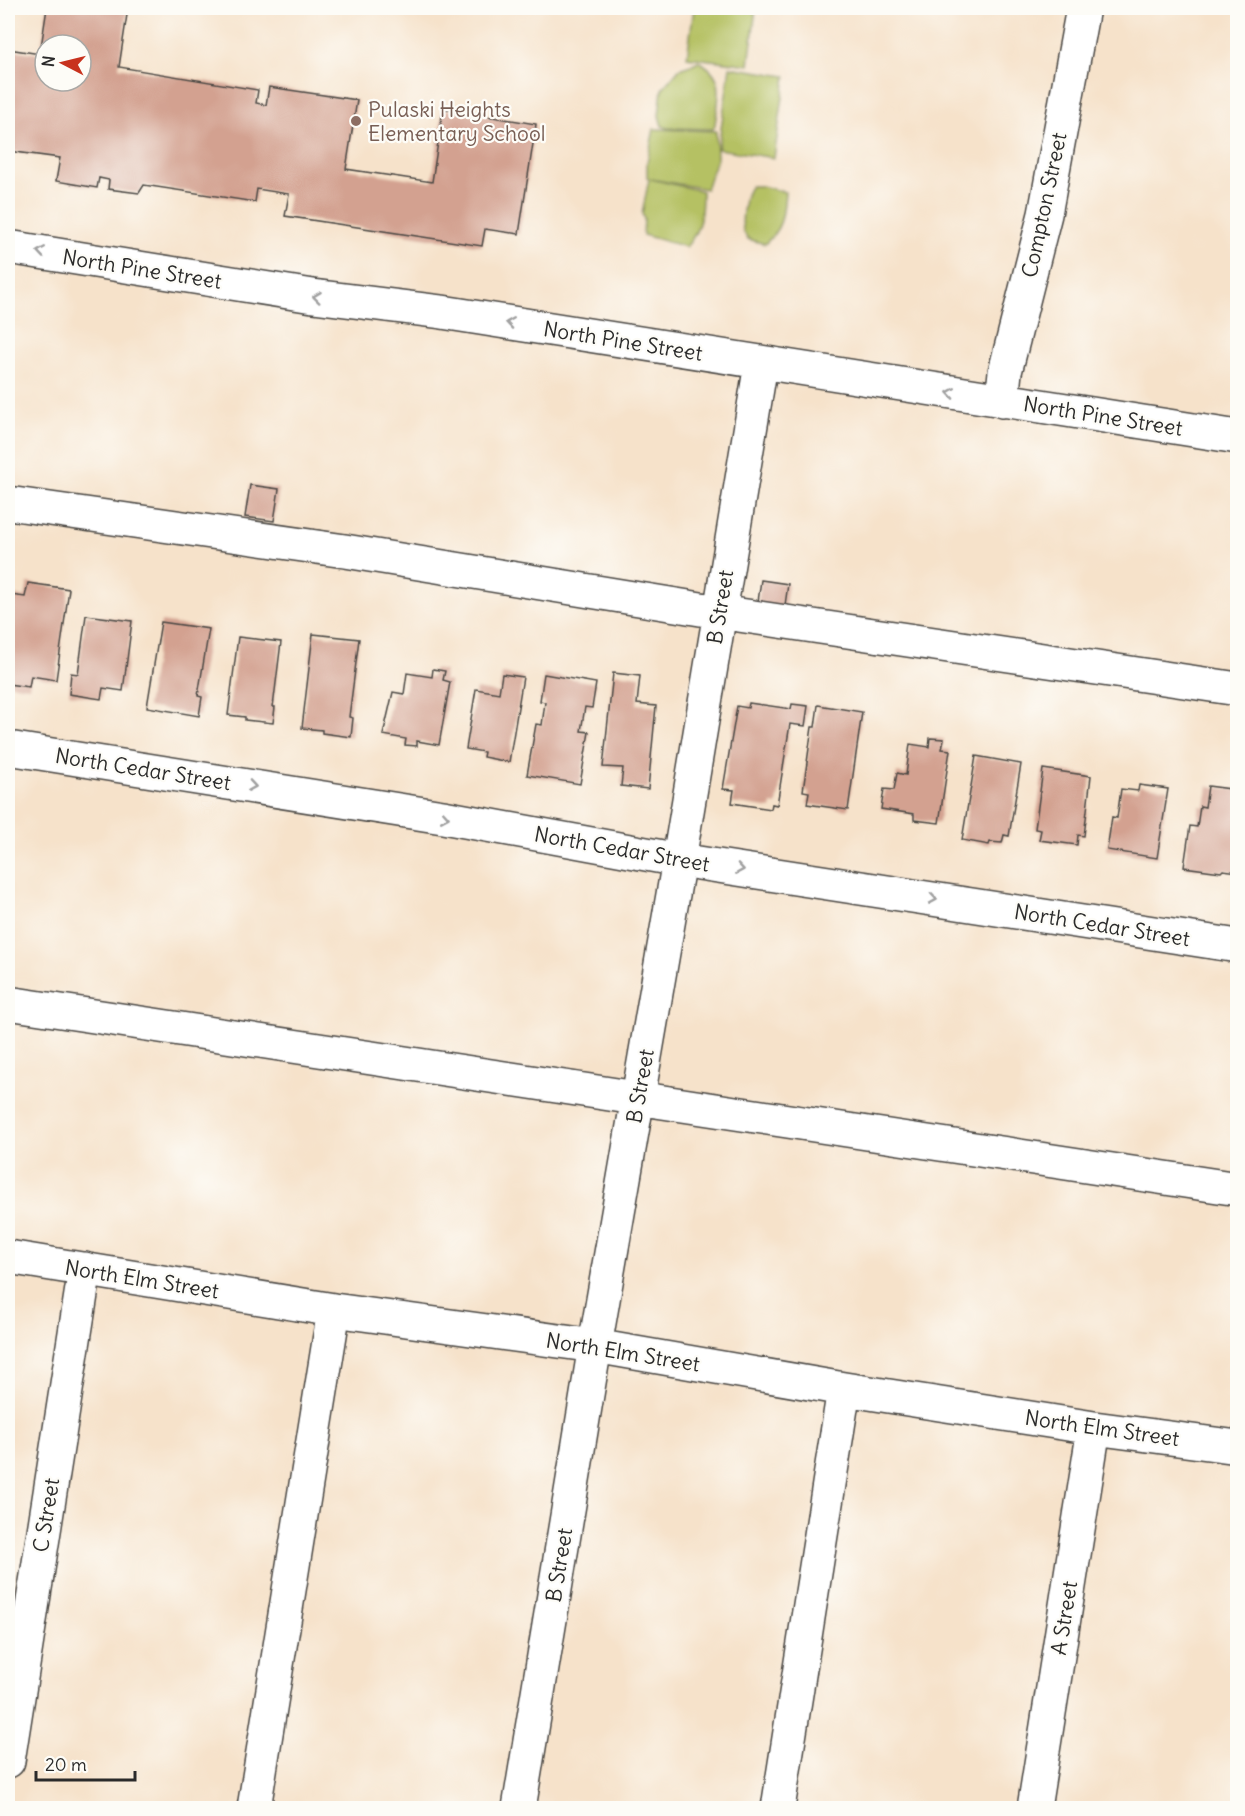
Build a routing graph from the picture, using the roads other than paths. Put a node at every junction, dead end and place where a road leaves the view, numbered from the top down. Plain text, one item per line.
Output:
1 (1083, 8) edge
2 (8, 247) edge
3 (760, 364) junction
4 (1002, 401) junction
5 (1238, 437) edge
6 (8, 503) edge
7 (719, 612) junction
8 (1238, 689) edge
9 (8, 748) edge
10 (679, 860) junction
11 (1238, 946) edge
12 (8, 1003) edge
13 (638, 1098) junction
14 (1238, 1189) edge
15 (8, 1257) edge
16 (85, 1269) junction
17 (333, 1310) junction
18 (595, 1346) junction
19 (844, 1389) junction
20 (1094, 1428) junction
21 (1238, 1447) edge
22 (8, 1761) edge
23 (254, 1809) edge
24 (519, 1809) edge
25 (778, 1809) edge
26 (1034, 1809) edge

1 - 4 street, Compton Street
3 -> 2 street, North Pine Street
4 -> 3 street, North Pine Street
3 - 7 street, B Street
4 - 5 street, North Pine Street
6 - 7 street
7 - 8 street
7 - 10 street, B Street
9 -> 10 street, North Cedar Street
10 -> 11 street, North Cedar Street
10 - 13 street, B Street
12 - 13 street
13 - 14 street
13 - 18 street, B Street
15 - 16 street, North Elm Street
16 - 17 street, North Elm Street
16 - 22 street, C Street
17 - 18 street, North Elm Street
17 - 23 street
18 - 19 street, North Elm Street
18 - 24 street, B Street
19 - 20 street, North Elm Street
19 - 25 street
20 - 21 street, North Elm Street
20 - 26 street, A Street

